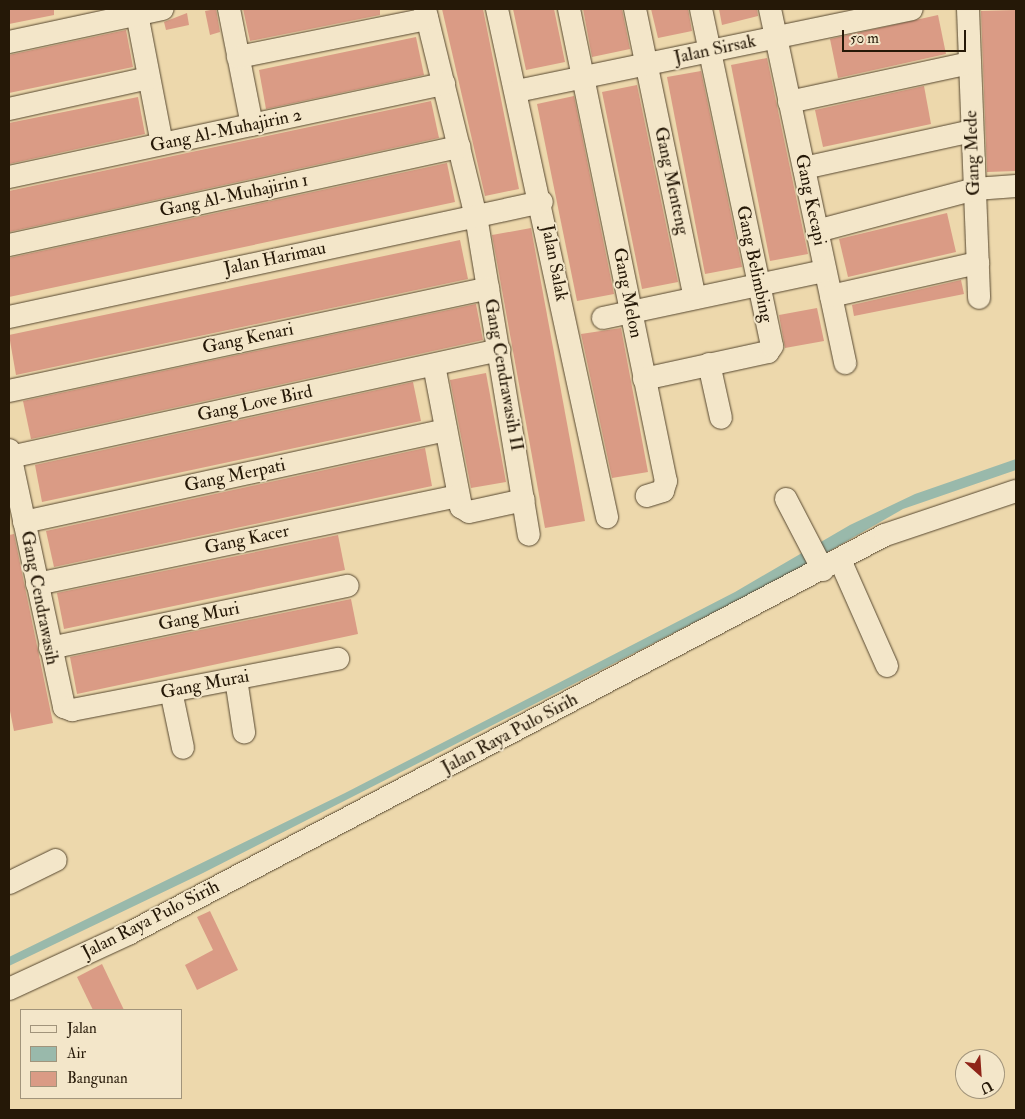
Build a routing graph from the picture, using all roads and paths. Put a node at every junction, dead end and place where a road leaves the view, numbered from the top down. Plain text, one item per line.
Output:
1 (163, 9) edge
2 (229, 9) edge
3 (497, 9) edge
4 (569, 9) edge
5 (635, 9) edge
6 (701, 9) edge
7 (770, 9) edge
8 (906, 9) edge
9 (968, 9) edge
10 (137, 14) junction
11 (426, 14) edge
12 (837, 16) edge
13 (776, 37) junction
14 (9, 42) edge
15 (710, 51) junction
16 (238, 57) junction
17 (970, 63) junction
18 (646, 64) junction
19 (584, 77) junction
20 (149, 78) junction
21 (444, 84) junction
22 (517, 91) junction
23 (790, 102) junction
24 (9, 109) edge
25 (252, 125) junction
26 (972, 131) junction
27 (162, 144) junction
28 (459, 147) junction
29 (804, 168) junction
30 (9, 177) edge
31 (1016, 186) edge
32 (974, 189) junction
33 (542, 202) junction
34 (476, 216) junction
35 (817, 232) junction
36 (9, 245) edge
37 (978, 263) junction
38 (826, 271) junction
39 (758, 285) junction
40 (488, 288) junction
41 (831, 296) junction
42 (695, 298) junction
43 (979, 298) dead end
44 (630, 312) junction
45 (9, 317) edge
46 (603, 318) dead end
47 (499, 350) junction
48 (709, 364) junction
49 (845, 364) dead end
50 (434, 365) junction
51 (644, 379) junction
52 (9, 391) edge
53 (721, 418) dead end
54 (446, 430) junction
55 (10, 454) edge
56 (1016, 491) edge
57 (458, 496) junction
58 (647, 496) dead end
59 (786, 499) dead end
60 (524, 500) junction
61 (607, 518) dead end
62 (24, 522) junction
63 (529, 535) dead end
64 (823, 559) junction
65 (37, 584) junction
66 (348, 586) dead end
67 (50, 648) junction
68 (338, 659) dead end
69 (887, 666) dead end
70 (236, 679) junction
71 (171, 691) junction
72 (72, 710) joint
73 (244, 732) dead end
74 (183, 748) dead end
75 (56, 860) dead end
76 (9, 883) edge
77 (9, 989) edge

1 - 10 street
2 - 16 street
3 - 22 street, Jalan Salak
4 - 19 street, Gang Melon
5 - 18 street, Gang Menteng
6 - 15 street, Gang Belimbing
7 - 13 street, Gang Kecapi
8 - 12 street, Jalan Sirsak
9 - 17 street, Gang Mede
10 - 14 street
10 - 20 street
11 - 16 street
11 - 21 street, Gang Cendrawasih II
12 - 13 street, Jalan Sirsak
13 - 15 street, Jalan Sirsak
13 - 23 street, Gang Kecapi
15 - 18 street, Jalan Sirsak
15 - 39 street, Gang Belimbing
16 - 25 street
17 - 23 street
17 - 26 street, Gang Mede
18 - 19 street, Jalan Sirsak
18 - 42 street, Gang Menteng
19 - 22 street, Jalan Sirsak
19 - 44 street, Gang Melon
20 - 24 street
20 - 27 street
21 - 25 street, Gang Al-Muhajirin 2
21 - 28 street, Gang Cendrawasih II
22 - 33 street, Jalan Salak
23 - 29 street, Gang Kecapi
25 - 27 street, Gang Al-Muhajirin 2
26 - 29 street
26 - 32 street, Gang Mede
27 - 30 street, Gang Al-Muhajirin 2
28 - 34 street, Gang Cendrawasih II
28 - 36 street, Gang Al-Muhajirin 1
29 - 35 street, Gang Kecapi
31 - 32 street
32 - 35 street
32 - 37 street, Gang Mede
33 - 34 street, Jalan Harimau
33 - 61 street, Jalan Salak
34 - 40 street, Gang Cendrawasih II
34 - 45 street, Jalan Harimau
35 - 38 street, Gang Kecapi
37 - 41 street
37 - 43 street, Gang Mede
38 - 39 street
38 - 41 street, Gang Kecapi
39 - 42 street
39 - 48 street, Gang Belimbing
40 - 47 street, Gang Cendrawasih II
40 - 52 street, Gang Kenari
41 - 49 street, Gang Kecapi
42 - 44 street
44 - 46 street
44 - 51 street, Gang Melon
47 - 50 street, Gang Love Bird
47 - 60 street, Gang Cendrawasih II
48 - 51 street, Gang Belimbing
48 - 53 street
50 - 54 street
50 - 55 street, Gang Love Bird
51 - 58 street, Gang Melon
54 - 57 street
54 - 62 street, Gang Merpati
55 - 62 street, Gang Cendrawasih
56 - 64 street, Jalan Raya Pulo Sirih
57 - 60 street
57 - 65 street, Gang Kacer
59 - 64 street
60 - 63 street, Gang Cendrawasih II
62 - 65 street, Gang Cendrawasih
64 - 69 street
64 - 77 street, Jalan Raya Pulo Sirih
65 - 67 street, Gang Cendrawasih
66 - 67 street, Gang Muri
67 - 72 street, Gang Cendrawasih
68 - 70 street, Gang Murai
70 - 71 street, Gang Murai
70 - 73 street
71 - 72 street, Gang Murai
71 - 74 street
75 - 76 street

